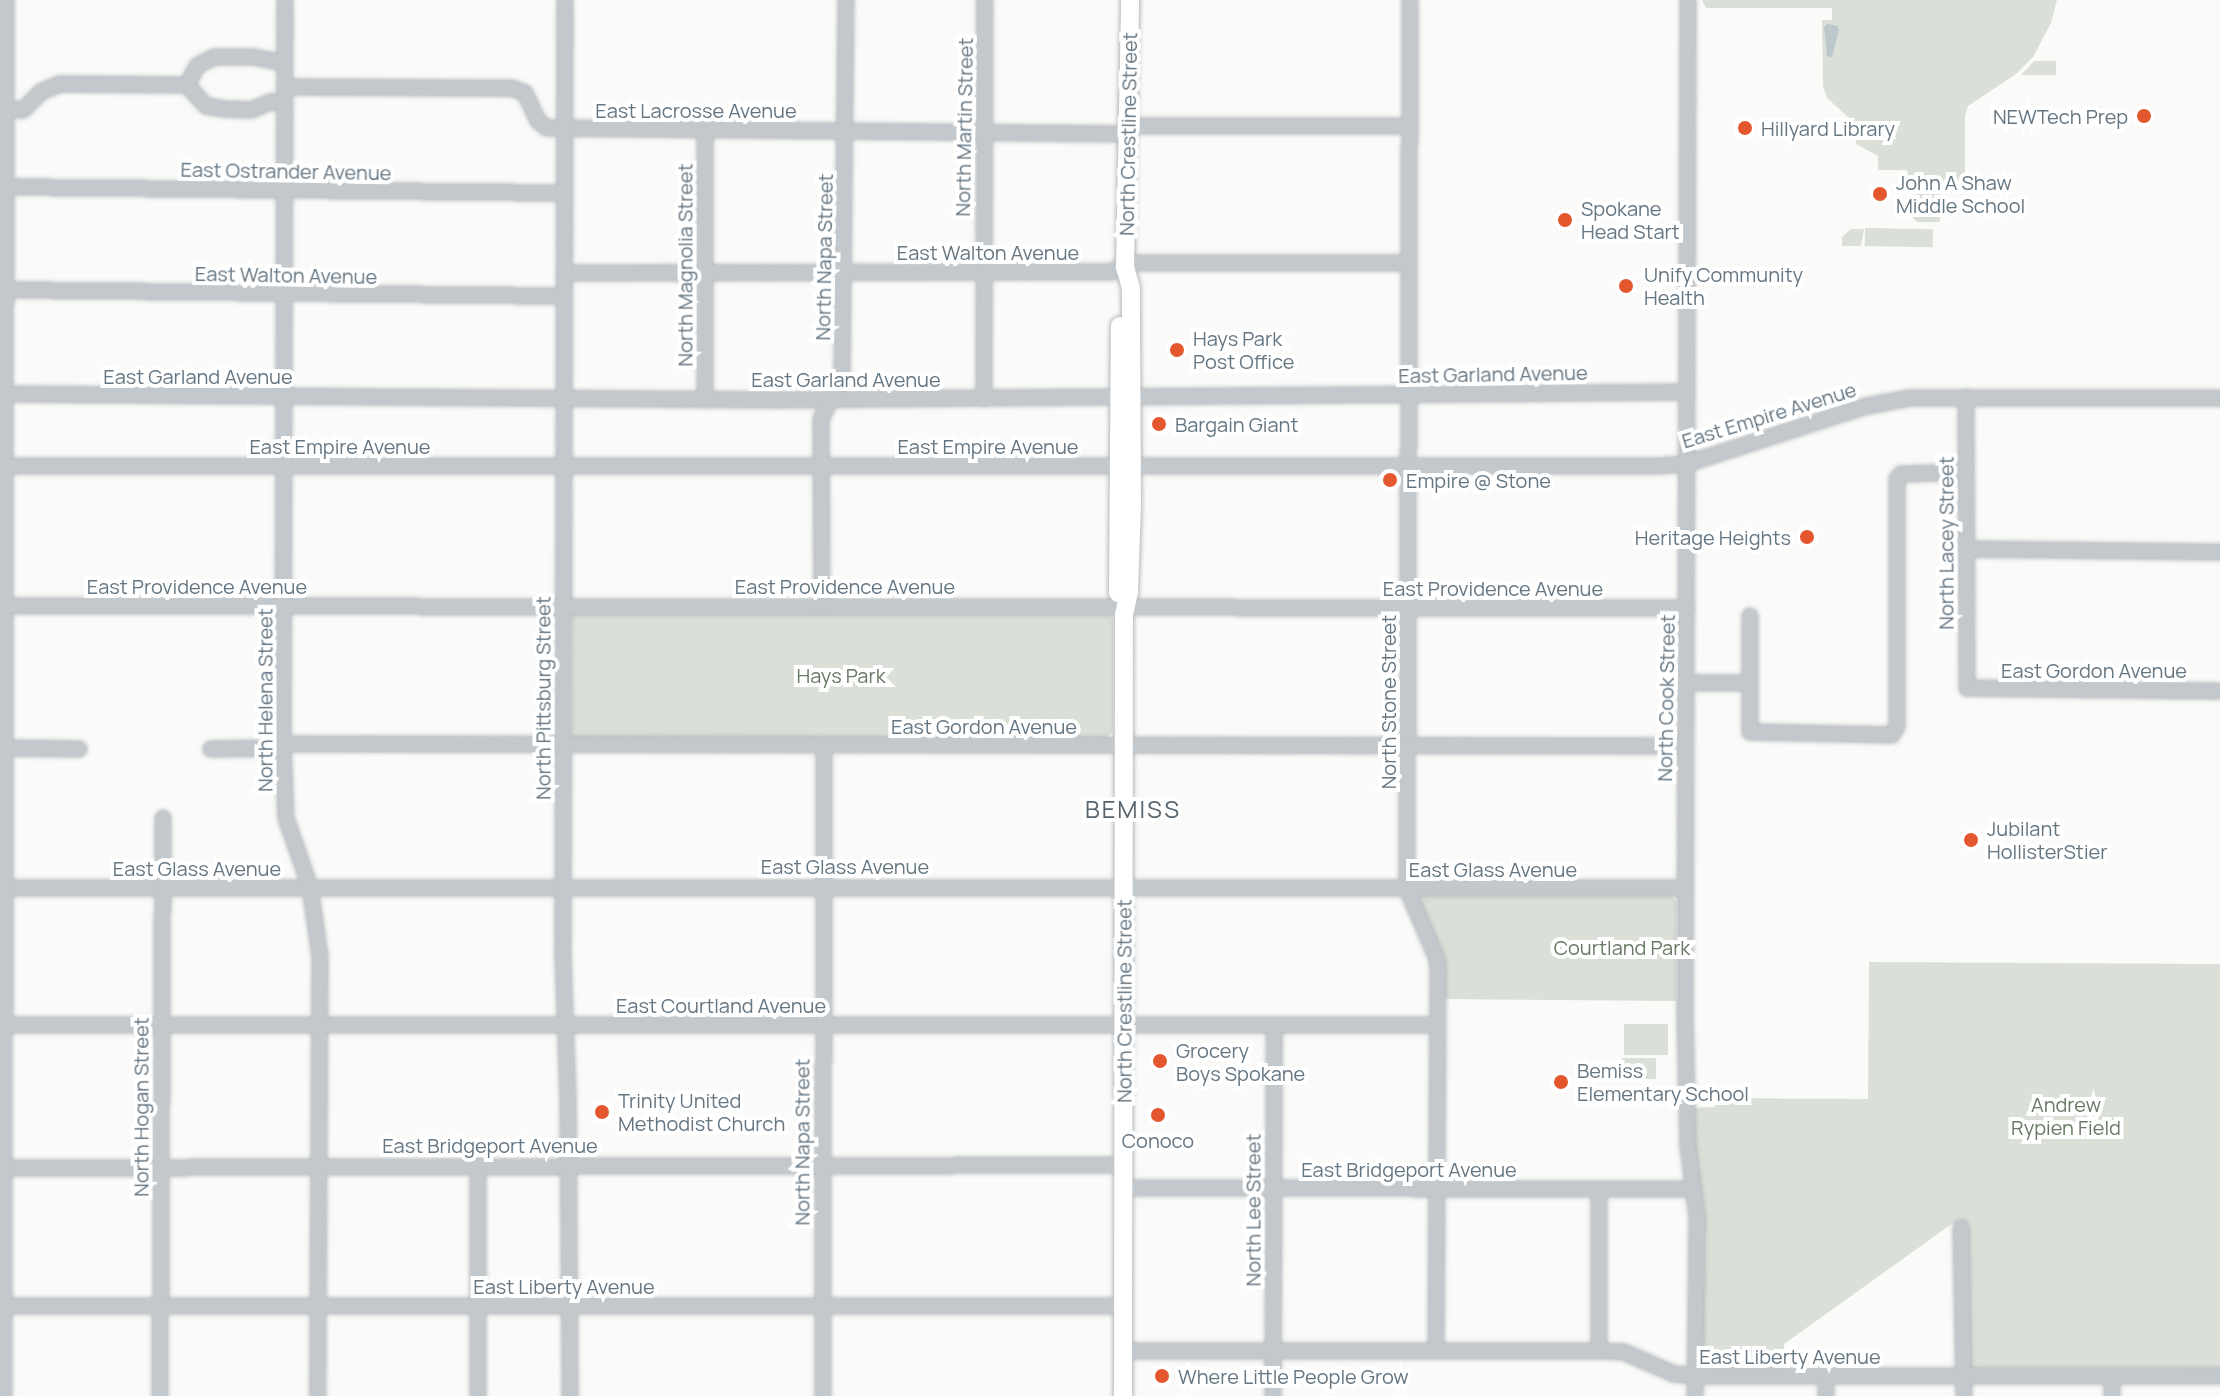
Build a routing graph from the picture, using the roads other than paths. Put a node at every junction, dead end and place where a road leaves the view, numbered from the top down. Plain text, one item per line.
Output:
1 (6, 0) edge
2 (285, 0) edge
3 (565, 0) edge
4 (846, 0) edge
5 (985, 0) edge
6 (1130, 0) edge
7 (1410, 0) edge
8 (1688, 0) edge
9 (284, 63) junction
10 (187, 85) junction
11 (285, 95) junction
12 (3, 109) edge
13 (1409, 126) junction
14 (564, 129) junction
15 (705, 130) junction
16 (1129, 130) junction
17 (845, 132) junction
18 (984, 134) junction
19 (6, 187) junction
20 (286, 191) junction
21 (564, 193) junction
22 (3, 227) edge
23 (1409, 263) junction
24 (1126, 265) junction
25 (983, 272) junction
26 (564, 273) junction
27 (706, 273) junction
28 (844, 273) junction
29 (6, 290) junction
30 (287, 295) junction
31 (564, 296) junction
32 (2, 343) edge
33 (1687, 392) junction
34 (4, 394) junction
35 (1409, 395) junction
36 (286, 396) junction
37 (1125, 397) junction
38 (1966, 397) junction
39 (2220, 398) edge
40 (564, 399) junction
41 (984, 399) junction
42 (705, 400) junction
43 (832, 400) junction
44 (1686, 464) junction
45 (822, 465) junction
46 (1124, 465) junction
47 (1407, 465) junction
48 (2, 466) edge
49 (286, 466) junction
50 (564, 466) junction
51 (1966, 472) junction
52 (1966, 549) junction
53 (2220, 552) edge
54 (2, 579) edge
55 (563, 605) junction
56 (4, 606) junction
57 (286, 606) junction
58 (822, 606) junction
59 (1124, 606) junction
60 (1408, 608) junction
61 (1687, 608) junction
62 (1750, 616) dead end
63 (1686, 683) junction
64 (1749, 683) junction
65 (1967, 688) joint
66 (2220, 691) edge
67 (2, 695) edge
68 (824, 745) junction
69 (284, 746) junction
70 (562, 746) junction
71 (1123, 746) junction
72 (1685, 746) junction
73 (1407, 747) junction
74 (4, 748) junction
75 (79, 749) dead end
76 (211, 749) dead end
77 (2, 815) edge
78 (163, 818) dead end
79 (822, 886) junction
80 (310, 887) junction
81 (563, 887) junction
82 (1124, 887) junction
83 (4, 888) junction
84 (1685, 888) junction
85 (162, 889) junction
86 (1407, 889) junction
87 (2, 932) edge
88 (565, 1024) junction
89 (1124, 1024) junction
90 (5, 1025) junction
91 (319, 1025) junction
92 (822, 1025) junction
93 (1274, 1025) junction
94 (1437, 1025) junction
95 (161, 1027) junction
96 (2, 1050) edge
97 (319, 1165) junction
98 (478, 1165) junction
99 (567, 1165) junction
100 (822, 1165) junction
101 (1124, 1165) junction
102 (2, 1168) edge
103 (160, 1168) junction
104 (1124, 1188) junction
105 (1273, 1189) junction
106 (1436, 1189) junction
107 (1599, 1189) junction
108 (1693, 1189) junction
109 (1961, 1228) dead end
110 (2, 1283) edge
111 (319, 1305) junction
112 (570, 1305) junction
113 (822, 1305) junction
114 (4, 1306) junction
115 (160, 1306) junction
116 (1123, 1306) junction
117 (476, 1307) junction
118 (1124, 1351) junction
119 (1436, 1351) junction
120 (1599, 1351) junction
121 (1273, 1352) junction
122 (1695, 1376) junction
123 (1826, 1376) junction
124 (1964, 1376) junction
125 (2112, 1376) junction
126 (2220, 1376) edge
127 (4, 1396) edge
128 (160, 1396) edge
129 (318, 1396) edge
130 (478, 1396) edge
131 (570, 1396) edge
132 (823, 1396) edge
133 (1123, 1396) edge
134 (1273, 1396) edge
135 (1695, 1396) edge
136 (1826, 1396) edge
137 (1964, 1396) edge
138 (2112, 1396) edge

1 - 12 street
2 - 9 street, North Helena Street
3 - 14 street, North Pittsburg Street
4 - 17 street, North Napa Street
5 - 18 street, North Martin Street
6 - 16 main road, North Crestline Street
7 - 13 street, North Stone Street
8 - 33 street, North Cook Street
9 - 10 street
9 - 11 street, North Helena Street
10 - 11 street
10 - 12 street
11 - 14 street
11 - 20 street, North Helena Street
12 - 19 street
13 - 16 street, East Lacrosse Avenue
13 - 23 street, North Stone Street
14 - 15 street, East Lacrosse Avenue
14 - 21 street, North Pittsburg Street
15 - 17 street, East Lacrosse Avenue
15 - 27 street, North Magnolia Street
16 - 18 street, East Lacrosse Avenue
16 - 24 main road, North Crestline Street
17 - 18 street, East Lacrosse Avenue
17 - 28 street, North Napa Street
18 - 25 street, North Martin Street
19 - 20 street, East Ostrander Avenue
19 - 22 street
20 - 21 street, East Ostrander Avenue
20 - 30 street, North Helena Street
21 - 26 street, North Pittsburg Street
22 - 29 street
23 - 24 street, East Walton Avenue
23 - 35 street, North Stone Street
24 - 25 street, East Walton Avenue
24 - 37 main road, North Crestline Street
25 - 28 street, East Walton Avenue
25 - 41 street, North Martin Street
26 - 27 street, East Walton Avenue
26 - 31 street, North Pittsburg Street
27 - 28 street, East Walton Avenue
27 - 42 street, North Magnolia Street
28 - 43 street, North Napa Street
29 - 30 street, East Walton Avenue
29 - 32 street
30 - 31 street, East Walton Avenue
30 - 36 street, North Helena Street
31 - 40 street, North Pittsburg Street
32 - 34 street
33 - 35 street, East Garland Avenue
33 - 44 street, North Cook Street
34 - 36 street, East Garland Avenue
34 - 48 street
35 - 37 street, East Garland Avenue
35 - 47 street, North Stone Street
36 - 40 street, East Garland Avenue
36 - 49 street, North Helena Street
37 - 41 street, East Garland Avenue
37 - 46 main road, North Crestline Street
38 - 39 street
38 - 44 street, East Empire Avenue
38 - 51 street, North Lacey Street
40 - 42 street, East Garland Avenue
40 - 50 street, North Pittsburg Street
41 - 43 street, East Garland Avenue
42 - 43 street, East Garland Avenue
43 - 45 street, North Napa Street
44 - 47 street, East Empire Avenue
44 - 61 street, North Cook Street
45 - 46 street, East Empire Avenue
45 - 50 street, East Empire Avenue
45 - 58 street, North Napa Street
46 - 47 street, East Empire Avenue
46 - 59 main road, North Crestline Street
47 - 60 street, North Stone Street
48 - 49 street, East Empire Avenue
48 - 54 street
49 - 50 street, East Empire Avenue
49 - 57 street, North Helena Street
50 - 55 street, North Pittsburg Street
51 - 52 street, North Lacey Street
51 - 64 street
52 - 53 street
52 - 65 street, North Lacey Street
54 - 56 street
55 - 57 street, East Providence Avenue
55 - 58 street, East Providence Avenue
55 - 70 street, North Pittsburg Street
56 - 57 street, East Providence Avenue
56 - 67 street
57 - 69 street, North Helena Street
58 - 59 street, East Providence Avenue
59 - 60 street, East Providence Avenue
59 - 71 main road, North Crestline Street
60 - 61 street, East Providence Avenue
60 - 73 street, North Stone Street
61 - 63 street, North Cook Street
62 - 64 street
63 - 64 street
63 - 72 street, North Cook Street
65 - 66 street, East Gordon Avenue
67 - 74 street
68 - 70 street, East Gordon Avenue
68 - 71 street, East Gordon Avenue
68 - 79 street, North Napa Street
69 - 70 street, East Gordon Avenue
69 - 76 street, East Gordon Avenue
69 - 80 street, North Helena Street
70 - 81 street, North Pittsburg Street
71 - 73 street, East Gordon Avenue
71 - 82 main road, North Crestline Street
72 - 73 street, East Gordon Avenue
72 - 84 street, North Cook Street
73 - 86 street, North Stone Street
74 - 75 street
74 - 77 street
77 - 83 street
78 - 85 street, North Hogan Street
79 - 81 street, East Glass Avenue
79 - 82 street, East Glass Avenue
79 - 92 street, North Napa Street
80 - 81 street, East Glass Avenue
80 - 85 street, East Glass Avenue
80 - 91 street, North Helena Street
81 - 88 street, North Pittsburg Street
82 - 86 street, East Glass Avenue
82 - 89 main road, North Crestline Street
83 - 85 street, East Glass Avenue
83 - 87 street
84 - 86 street, East Glass Avenue
84 - 108 street, North Cook Street
85 - 95 street, North Hogan Street
86 - 94 street, North Stone Street
87 - 90 street
88 - 91 street, East Courtland Avenue
88 - 92 street, East Courtland Avenue
88 - 99 street, North Pittsburg Street
89 - 92 street, East Courtland Avenue
89 - 93 street, East Courtland Avenue
89 - 101 main road, North Crestline Street
90 - 95 street, East Courtland Avenue
90 - 96 street
91 - 95 street, East Courtland Avenue
91 - 97 street, North Helena Street
92 - 100 street, North Napa Street
93 - 94 street, East Courtland Avenue
93 - 105 street, North Lee Street
94 - 106 street, North Stone Street
95 - 103 street, North Hogan Street
96 - 102 street
97 - 98 street, East Bridgeport Avenue
97 - 103 street, East Bridgeport Avenue
97 - 111 street, North Helena Street
98 - 99 street, East Bridgeport Avenue
98 - 117 street
99 - 100 street, East Bridgeport Avenue
99 - 112 street, North Pittsburg Street
100 - 101 street, East Bridgeport Avenue
100 - 113 street, North Napa Street
101 - 104 main road, North Crestline Street
102 - 103 street, East Bridgeport Avenue
102 - 110 street
103 - 115 street, North Hogan Street
104 - 105 street, East Bridgeport Avenue
104 - 116 main road, North Crestline Street
105 - 106 street, East Bridgeport Avenue
105 - 121 street, North Lee Street
106 - 107 street, East Bridgeport Avenue
106 - 119 street, North Stone Street
107 - 108 street, East Bridgeport Avenue
107 - 120 street
108 - 122 street, North Cook Street
109 - 124 street
110 - 114 street
111 - 115 street, East Liberty Avenue
111 - 117 street, East Liberty Avenue
111 - 129 street, North Helena Street
112 - 113 street, East Liberty Avenue
112 - 117 street, East Liberty Avenue
112 - 131 street, North Pittsburg Street
113 - 116 street, East Liberty Avenue
113 - 132 street, North Napa Street
114 - 115 street, East Liberty Avenue
114 - 127 street
115 - 128 street, North Hogan Street
116 - 118 main road, North Crestline Street
117 - 130 street
118 - 121 street, East Liberty Avenue
118 - 133 main road, North Crestline Street
119 - 120 street, East Liberty Avenue
119 - 121 street, East Liberty Avenue
120 - 122 street, East Liberty Avenue
121 - 134 street, North Lee Street
122 - 123 street, East Liberty Avenue
122 - 135 street, North Cook Street
123 - 124 street, East Liberty Avenue
123 - 136 street
124 - 125 street, East Liberty Avenue
124 - 137 street
125 - 126 street, East Liberty Avenue
125 - 138 street

